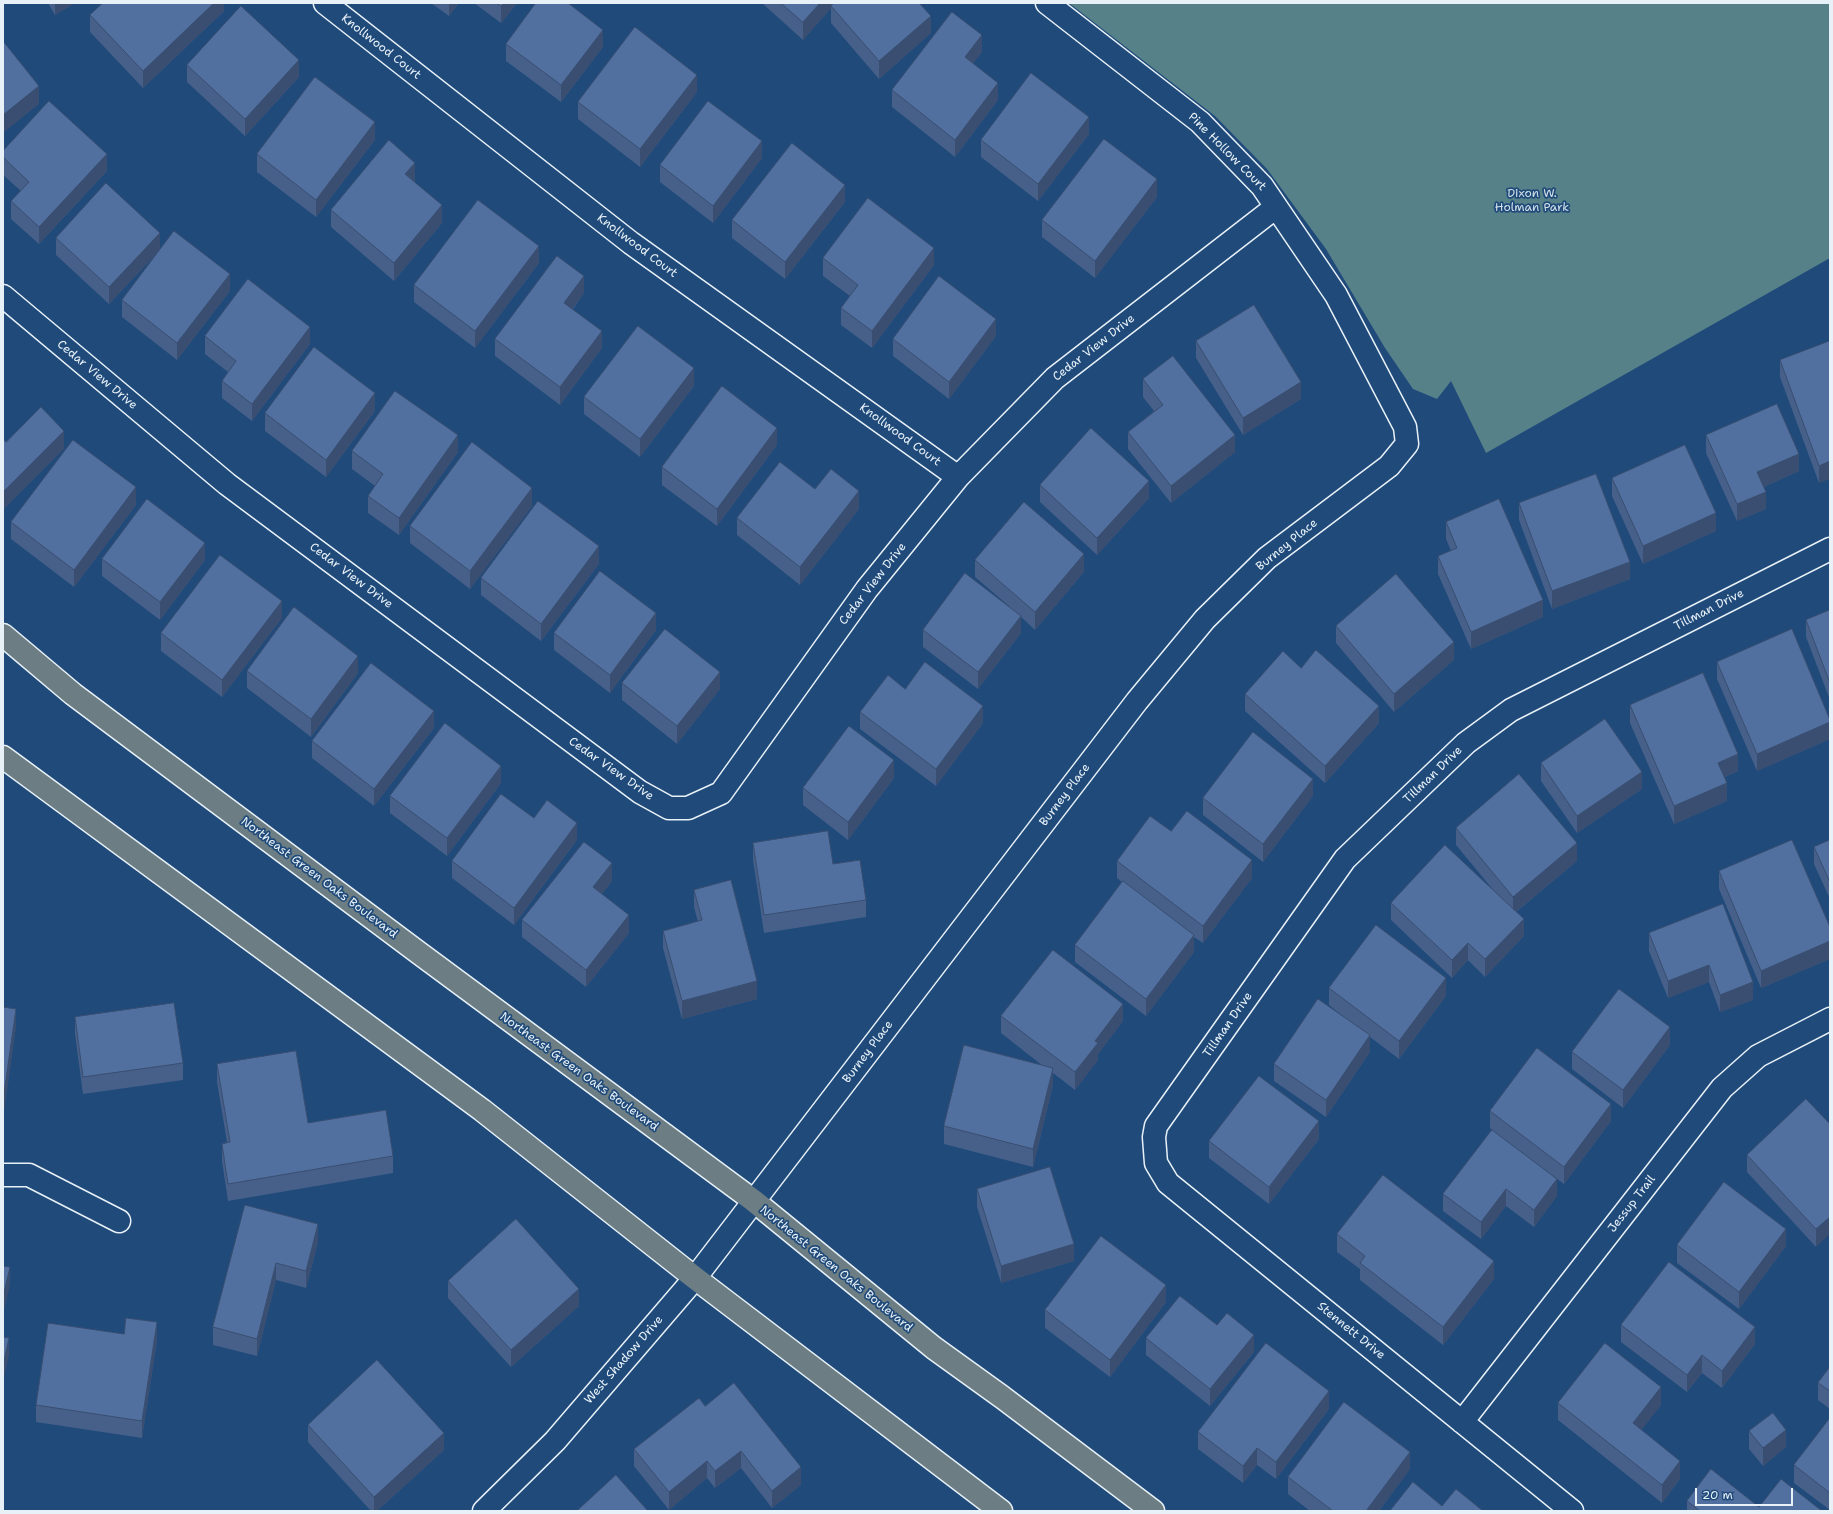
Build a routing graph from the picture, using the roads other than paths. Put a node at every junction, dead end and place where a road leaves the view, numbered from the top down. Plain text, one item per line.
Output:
1 (324, 3) edge
2 (1048, 3) edge
3 (1276, 207) junction
4 (3, 296) edge
5 (1405, 427) joint
6 (958, 477) junction
7 (1830, 549) edge
8 (3, 635) edge
9 (3, 757) edge
10 (1830, 1019) edge
11 (1154, 1137) joint
12 (3, 1175) edge
13 (754, 1201) junction
14 (119, 1221) dead end
15 (695, 1278) junction
16 (1462, 1422) junction
17 (484, 1511) edge
18 (1001, 1511) edge
19 (1153, 1511) edge
20 (1572, 1511) edge

1 - 6 street, Knollwood Court
2 - 3 street, Pine Hollow Court
3 - 5 street, Pine Hollow Court
3 - 6 street, Cedar View Drive
4 - 6 street, Cedar View Drive
5 - 13 street, Burney Place
7 - 11 street, Tillman Drive
8 - 13 main road, Northeast Green Oaks Boulevard
9 - 15 main road
10 - 16 street, Jessup Trail
11 - 16 street, Stennett Drive
12 - 14 street
13 - 15 street, West Shadow Drive
13 - 19 main road, Northeast Green Oaks Boulevard
15 - 17 street, West Shadow Drive
15 - 18 main road
16 - 20 street, Stennett Drive

